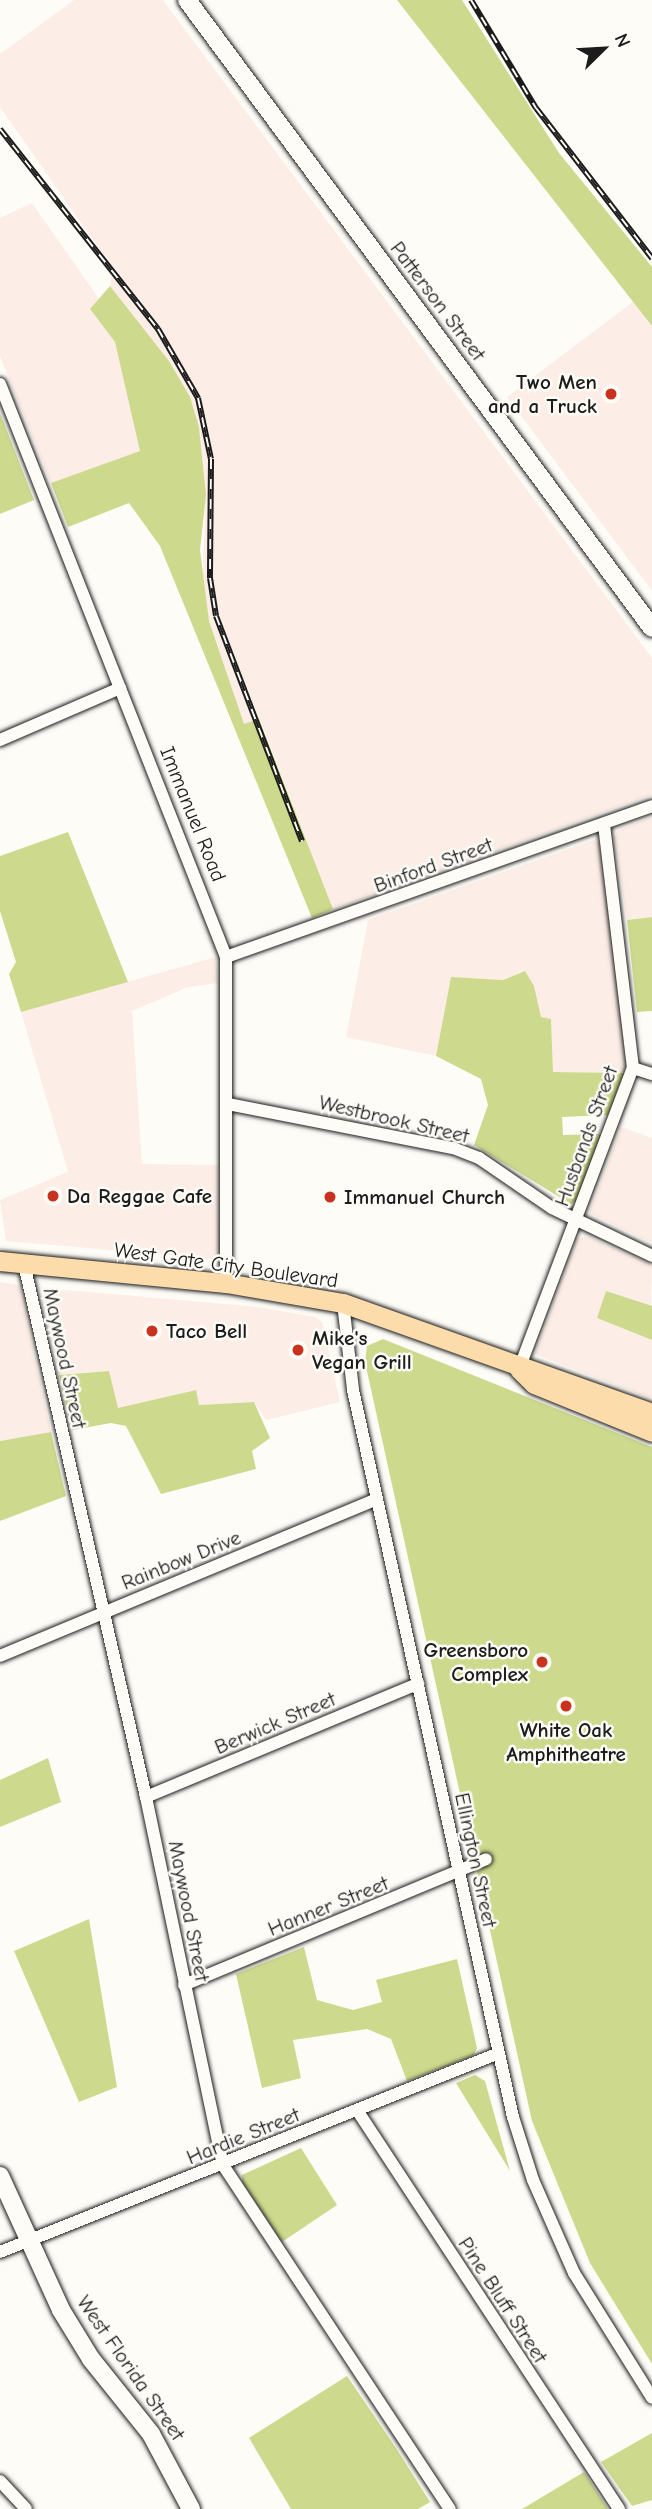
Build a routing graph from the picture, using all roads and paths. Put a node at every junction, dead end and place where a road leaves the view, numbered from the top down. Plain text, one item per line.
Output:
1 (187, 0) edge
2 (0, 384) edge
3 (652, 628) edge
4 (120, 688) junction
5 (0, 740) edge
6 (652, 806) edge
7 (604, 824) junction
8 (226, 957) junction
9 (634, 1068) junction
10 (652, 1074) edge
11 (228, 1104) junction
12 (576, 1219) junction
13 (652, 1256) edge
14 (0, 1261) edge
15 (24, 1264) junction
16 (226, 1283) junction
17 (343, 1303) junction
18 (519, 1369) junction
19 (652, 1413) edge
20 (652, 1432) edge
21 (377, 1499) junction
22 (102, 1613) junction
23 (0, 1656) edge
24 (418, 1684) junction
25 (146, 1797) junction
26 (485, 1859) dead end
27 (459, 1871) junction
28 (184, 1985) junction
29 (499, 2053) junction
30 (357, 2110) junction
31 (223, 2165) junction
32 (0, 2176) edge
33 (28, 2241) junction
34 (0, 2252) edge
35 (652, 2398) edge
36 (0, 2481) edge
37 (26, 2509) edge
38 (191, 2509) edge
39 (450, 2509) edge
40 (619, 2509) edge

1 - 3 main road, Patterson Street
2 - 4 street, Immanuel Road
4 - 5 street
4 - 8 street, Immanuel Road
6 - 7 street, Binford Street
7 - 8 street, Binford Street
7 - 9 street, Husbands Street
8 - 11 street, Immanuel Road
9 - 10 street
9 - 12 street, Husbands Street
11 - 12 street, Westbrook Street
11 - 16 street, Immanuel Road
12 - 13 street, Westbrook Street
12 - 18 street, Husbands Street
14 - 15 main road, West Gate City Boulevard
15 - 16 main road, West Gate City Boulevard
15 - 22 street, Maywood Street
16 - 17 main road, West Gate City Boulevard
17 - 18 main road, West Gate City Boulevard
17 - 21 street, Ellington Street
18 - 19 main road, West Gate City Boulevard
18 - 20 main road, West Gate City Boulevard
21 - 22 street, Rainbow Drive
21 - 24 street, Ellington Street
22 - 23 street, Rainbow Drive
22 - 25 street, Maywood Street
24 - 25 street, Berwick Street
24 - 27 street, Ellington Street
25 - 28 street, Maywood Street
26 - 27 street, Hanner Street
27 - 28 street, Hanner Street
27 - 29 street, Ellington Street
28 - 31 street, Maywood Street
29 - 30 street, Hardie Street
29 - 35 street, Ellington Street
30 - 31 street, Hardie Street
30 - 40 street, Pine Bluff Street
31 - 33 street, Hardie Street
31 - 39 street, Maywood Street
32 - 33 main road, West Florida Street
33 - 34 street, Hardie Street
33 - 38 main road, West Florida Street
36 - 37 street

